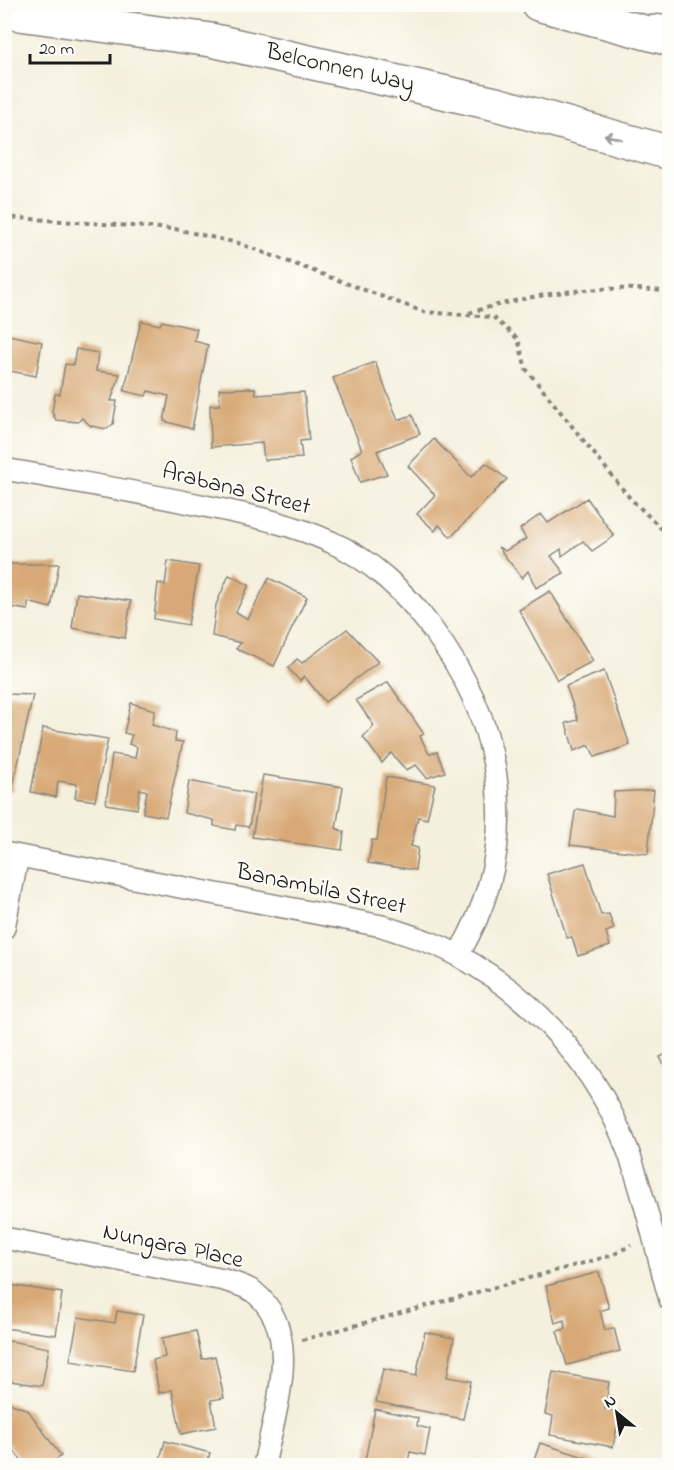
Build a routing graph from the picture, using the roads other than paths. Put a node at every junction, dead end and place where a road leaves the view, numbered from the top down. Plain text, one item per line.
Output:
1 (87, 4) edge
2 (538, 4) edge
3 (4, 12) edge
4 (155, 31) junction
5 (662, 34) edge
6 (669, 153) edge
7 (4, 469) edge
8 (11, 854) edge
9 (4, 928) edge
10 (458, 956) junction
11 (4, 1238) edge
12 (669, 1300) edge
13 (264, 1466) edge

1 - 4 main road
2 - 5 main road
3 - 4 main road, Belconnen Way
6 -> 4 main road, Belconnen Way
7 - 10 street, Arabana Street
8 - 9 street
8 - 10 street, Banambila Street
10 - 12 street, Banambila Street
11 - 13 street, Nungara Place

